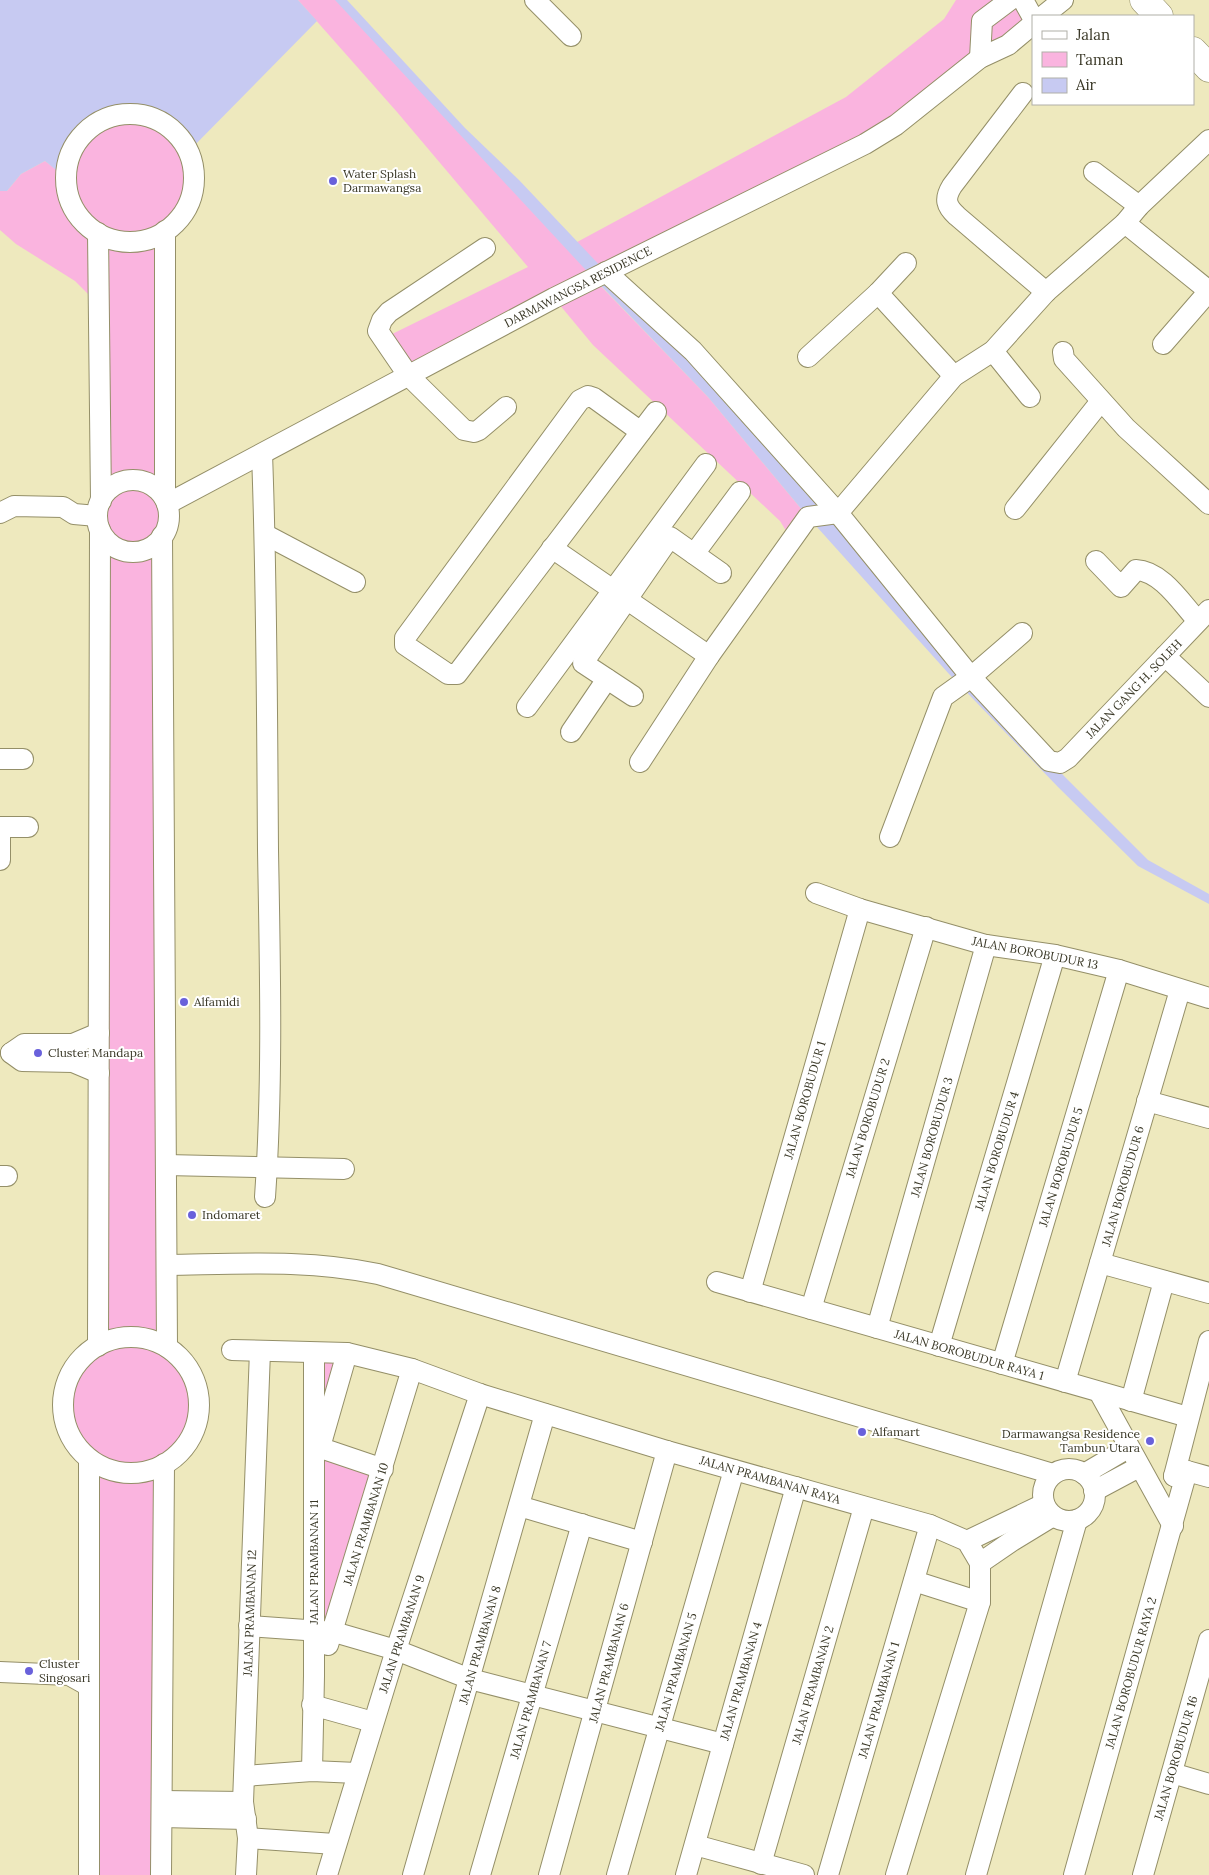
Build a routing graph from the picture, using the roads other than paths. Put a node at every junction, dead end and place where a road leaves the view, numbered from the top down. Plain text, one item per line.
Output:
1 (535, 0) edge
2 (1010, 0) edge
3 (1023, 0) edge
4 (1063, 0) edge
5 (1144, 0) edge
6 (1044, 15) edge
7 (1158, 15) edge
8 (1032, 16) edge
9 (1032, 25) edge
10 (571, 36) dead end
11 (1194, 52) edge
12 (980, 58) junction
13 (1209, 68) edge
14 (1023, 93) dead end
15 (1209, 140) edge
16 (1094, 172) dead end
17 (1139, 206) junction
18 (1124, 223) junction
19 (165, 231) junction
20 (98, 233) junction
21 (485, 248) dead end
22 (906, 263) dead end
23 (606, 272) junction
24 (1209, 291) edge
25 (1046, 292) junction
26 (878, 293) junction
27 (1163, 344) dead end
28 (994, 351) junction
29 (1063, 352) dead end
30 (808, 357) dead end
31 (408, 375) junction
32 (954, 376) junction
33 (1030, 397) dead end
34 (1101, 401) junction
35 (506, 407) dead end
36 (656, 412) dead end
37 (641, 432) junction
38 (262, 454) junction
39 (706, 464) dead end
40 (740, 492) dead end
41 (166, 502) junction
42 (1209, 504) edge
43 (1015, 509) dead end
44 (0, 513) edge
45 (838, 513) junction
46 (99, 516) junction
47 (266, 535) junction
48 (162, 536) junction
49 (552, 548) junction
50 (694, 554) junction
51 (1096, 561) dead end
52 (721, 573) dead end
53 (355, 582) dead end
54 (620, 595) junction
55 (1203, 616) edge
56 (1022, 634) dead end
57 (709, 656) junction
58 (1165, 656) junction
59 (971, 677) junction
60 (607, 679) junction
61 (633, 696) dead end
62 (1209, 697) edge
63 (527, 707) dead end
64 (571, 732) dead end
65 (0, 759) edge
66 (23, 759) dead end
67 (640, 762) dead end
68 (28, 826) dead end
69 (0, 827) edge
70 (890, 836) dead end
71 (0, 860) edge
72 (816, 893) dead end
73 (860, 909) junction
74 (926, 927) junction
75 (986, 945) junction
76 (1055, 955) junction
77 (1119, 970) junction
78 (1180, 990) junction
79 (1209, 998) edge
80 (99, 1033) junction
81 (5, 1053) edge
82 (73, 1053) junction
83 (99, 1072) junction
84 (1147, 1101) junction
85 (1209, 1118) edge
86 (166, 1165) junction
87 (267, 1167) junction
88 (344, 1169) dead end
89 (265, 1197) dead end
90 (1100, 1263) junction
91 (168, 1264) junction
92 (1164, 1281) junction
93 (717, 1282) dead end
94 (750, 1292) junction
95 (1209, 1293) edge
96 (810, 1309) junction
97 (877, 1328) junction
98 (1209, 1341) edge
99 (98, 1346) junction
100 (939, 1346) junction
101 (167, 1347) junction
102 (232, 1350) dead end
103 (260, 1351) junction
104 (314, 1353) junction
105 (347, 1353) junction
106 (1002, 1364) junction
107 (412, 1369) junction
108 (1065, 1382) junction
109 (1099, 1392) junction
110 (480, 1394) junction
111 (1131, 1401) junction
112 (545, 1414) junction
113 (1188, 1418) junction
114 (317, 1446) junction
115 (1128, 1448) junction
116 (668, 1451) junction
117 (89, 1458) junction
118 (164, 1464) junction
119 (1139, 1466) junction
120 (383, 1469) junction
121 (734, 1470) junction
122 (1054, 1474) junction
123 (1180, 1474) junction
124 (1209, 1477) edge
125 (1089, 1483) junction
126 (1148, 1484) junction
127 (796, 1487) junction
128 (519, 1506) junction
129 (864, 1507) junction
130 (1049, 1510) junction
131 (1076, 1520) junction
132 (582, 1524) junction
133 (930, 1525) junction
134 (1173, 1526) junction
135 (966, 1541) junction
136 (642, 1542) junction
137 (980, 1563) junction
138 (914, 1581) junction
139 (980, 1602) junction
140 (249, 1626) junction
141 (313, 1629) junction
142 (334, 1632) junction
143 (1209, 1640) edge
144 (396, 1650) junction
145 (76, 1668) junction
146 (2, 1672) edge
147 (314, 1676) junction
148 (470, 1679) junction
149 (533, 1695) junction
150 (312, 1705) junction
151 (596, 1711) junction
152 (373, 1722) junction
153 (660, 1728) junction
154 (723, 1744) junction
155 (312, 1771) junction
156 (357, 1773) junction
157 (1172, 1773) junction
158 (245, 1776) junction
159 (1209, 1784) edge
160 (162, 1809) junction
161 (245, 1820) junction
162 (335, 1844) junction
163 (695, 1845) junction
164 (762, 1864) junction
165 (89, 1875) edge
166 (161, 1875) edge
167 (246, 1875) edge
168 (326, 1875) edge
169 (413, 1875) edge
170 (480, 1875) edge
171 (549, 1875) edge
172 (617, 1875) edge
173 (686, 1875) edge
174 (804, 1875) edge
175 (828, 1875) edge
176 (896, 1875) edge
177 (976, 1875) edge
178 (1074, 1875) edge
179 (1143, 1875) edge

1 - 10 street
2 - 12 street
3 - 8 street
4 - 6 street
5 - 7 street
9 - 12 street, DARMAWANGSA RESIDENCE
11 - 13 street
12 - 23 street, DARMAWANGSA RESIDENCE
14 - 25 street
15 - 17 street
16 - 17 street
17 - 18 street
18 - 24 street
18 - 25 street
19 - 20 street
19 - 20 street
19 - 41 street
20 - 46 street
21 - 31 street
22 - 26 street
23 - 31 street, DARMAWANGSA RESIDENCE
23 - 45 street
24 - 27 street
25 - 28 street
26 - 30 street
26 - 32 street
28 - 32 street
28 - 33 street
29 - 34 street
31 - 35 street
31 - 38 street, DARMAWANGSA RESIDENCE
32 - 45 street
34 - 42 street
34 - 43 street
36 - 37 street
37 - 49 street
37 - 49 street
38 - 41 street, DARMAWANGSA RESIDENCE
38 - 47 street
39 - 54 street
40 - 50 street
41 - 46 street
41 - 48 street
44 - 46 street
45 - 57 street
45 - 59 street
46 - 48 street
46 - 80 street
47 - 53 street
47 - 87 street
48 - 86 street
49 - 54 street
50 - 52 street
50 - 54 street
51 - 55 street
54 - 57 street
54 - 60 street
54 - 63 street
55 - 58 street, JALAN GANG H. SOLEH
56 - 59 street
57 - 67 street
58 - 59 street, JALAN GANG H. SOLEH
58 - 62 street
59 - 70 street
60 - 61 street
60 - 64 street
65 - 66 street
68 - 69 street
69 - 71 street
72 - 73 street, JALAN BOROBUDUR 13
73 - 74 street, JALAN BOROBUDUR 13
73 - 94 street, JALAN BOROBUDUR 1
74 - 75 street, JALAN BOROBUDUR 13
74 - 96 street, JALAN BOROBUDUR 2
75 - 76 street, JALAN BOROBUDUR 13
75 - 97 street, JALAN BOROBUDUR 3
76 - 77 street, JALAN BOROBUDUR 13
76 - 100 street, JALAN BOROBUDUR 4
77 - 78 street, JALAN BOROBUDUR 13
77 - 106 street, JALAN BOROBUDUR 5
78 - 79 street, JALAN BOROBUDUR 13
78 - 84 street, JALAN BOROBUDUR 6
80 - 82 street
80 - 83 street
81 - 82 street
82 - 83 street
83 - 99 street
84 - 85 street
84 - 90 street, JALAN BOROBUDUR 6
86 - 87 street
86 - 91 street
87 - 88 street
87 - 89 street
90 - 92 street
90 - 108 street, JALAN BOROBUDUR 6
91 - 101 street
91 - 122 street
92 - 95 street
92 - 111 street
93 - 94 street, JALAN BOROBUDUR RAYA 1
94 - 96 street, JALAN BOROBUDUR RAYA 1
96 - 97 street, JALAN BOROBUDUR RAYA 1
97 - 100 street, JALAN BOROBUDUR RAYA 1
98 - 113 street, JALAN BOROBUDUR RAYA 2
99 - 101 street
99 - 117 street
100 - 106 street, JALAN BOROBUDUR RAYA 1
101 - 118 street
102 - 103 street, JALAN PRAMBANAN RAYA
103 - 104 street, JALAN PRAMBANAN RAYA
103 - 140 street, JALAN PRAMBANAN 12
104 - 105 street, JALAN PRAMBANAN RAYA
104 - 114 street, JALAN PRAMBANAN 11
105 - 107 street, JALAN PRAMBANAN RAYA
105 - 114 street
106 - 108 street, JALAN BOROBUDUR RAYA 1
107 - 110 street, JALAN PRAMBANAN RAYA
107 - 120 street, JALAN PRAMBANAN 10
108 - 109 street, JALAN BOROBUDUR RAYA 1
109 - 111 street, JALAN BOROBUDUR RAYA 1
109 - 115 street
110 - 112 street, JALAN PRAMBANAN RAYA
110 - 144 street, JALAN PRAMBANAN 9
111 - 113 street, JALAN BOROBUDUR RAYA 1
112 - 116 street, JALAN PRAMBANAN RAYA
112 - 128 street, JALAN PRAMBANAN 8
113 - 123 street, JALAN BOROBUDUR RAYA 2
114 - 120 street
114 - 141 street, JALAN PRAMBANAN 11
115 - 119 street
115 - 125 street
116 - 121 street, JALAN PRAMBANAN RAYA
116 - 136 street, JALAN PRAMBANAN 6
117 - 118 street
117 - 145 street
118 - 160 street
119 - 125 street
119 - 126 street
120 - 142 street, JALAN PRAMBANAN 10
121 - 127 street, JALAN PRAMBANAN RAYA
121 - 153 street, JALAN PRAMBANAN 5
122 - 125 street
122 - 130 street
123 - 124 street
123 - 126 street
123 - 134 street, JALAN BOROBUDUR RAYA 2
125 - 131 street
126 - 134 street
127 - 129 street, JALAN PRAMBANAN RAYA
127 - 154 street, JALAN PRAMBANAN 4
128 - 132 street
128 - 148 street, JALAN PRAMBANAN 8
129 - 133 street, JALAN PRAMBANAN RAYA
129 - 164 street, JALAN PRAMBANAN 2
130 - 131 street
130 - 135 street
130 - 137 street
131 - 177 street
132 - 136 street
132 - 149 street, JALAN PRAMBANAN 7
133 - 135 street, JALAN PRAMBANAN RAYA
133 - 138 street, JALAN PRAMBANAN 1
134 - 178 street, JALAN BOROBUDUR RAYA 2
135 - 137 street
136 - 151 street, JALAN PRAMBANAN 6
137 - 139 street
138 - 139 street
138 - 175 street, JALAN PRAMBANAN 1
139 - 176 street
140 - 141 street
140 - 158 street, JALAN PRAMBANAN 12
141 - 142 street
141 - 147 street, JALAN PRAMBANAN 11
142 - 144 street
142 - 147 street, JALAN PRAMBANAN 10
143 - 157 street, JALAN BOROBUDUR 16
144 - 148 street
144 - 152 street, JALAN PRAMBANAN 9
145 - 146 street
145 - 165 street
147 - 150 street, JALAN PRAMBANAN 11
148 - 149 street
148 - 169 street, JALAN PRAMBANAN 8
149 - 151 street
149 - 170 street, JALAN PRAMBANAN 7
150 - 152 street
150 - 155 street, JALAN PRAMBANAN 11
151 - 153 street
151 - 171 street, JALAN PRAMBANAN 6
152 - 156 street, JALAN PRAMBANAN 9
153 - 154 street
153 - 172 street, JALAN PRAMBANAN 5
154 - 163 street, JALAN PRAMBANAN 4
155 - 156 street
155 - 158 street
156 - 162 street, JALAN PRAMBANAN 9
157 - 159 street
157 - 179 street, JALAN BOROBUDUR 16
158 - 161 street, JALAN PRAMBANAN 12
160 - 161 street
160 - 166 street
161 - 162 street
161 - 167 street, JALAN PRAMBANAN 12
162 - 168 street, JALAN PRAMBANAN 9
163 - 164 street
163 - 173 street, JALAN PRAMBANAN 4
164 - 174 street

